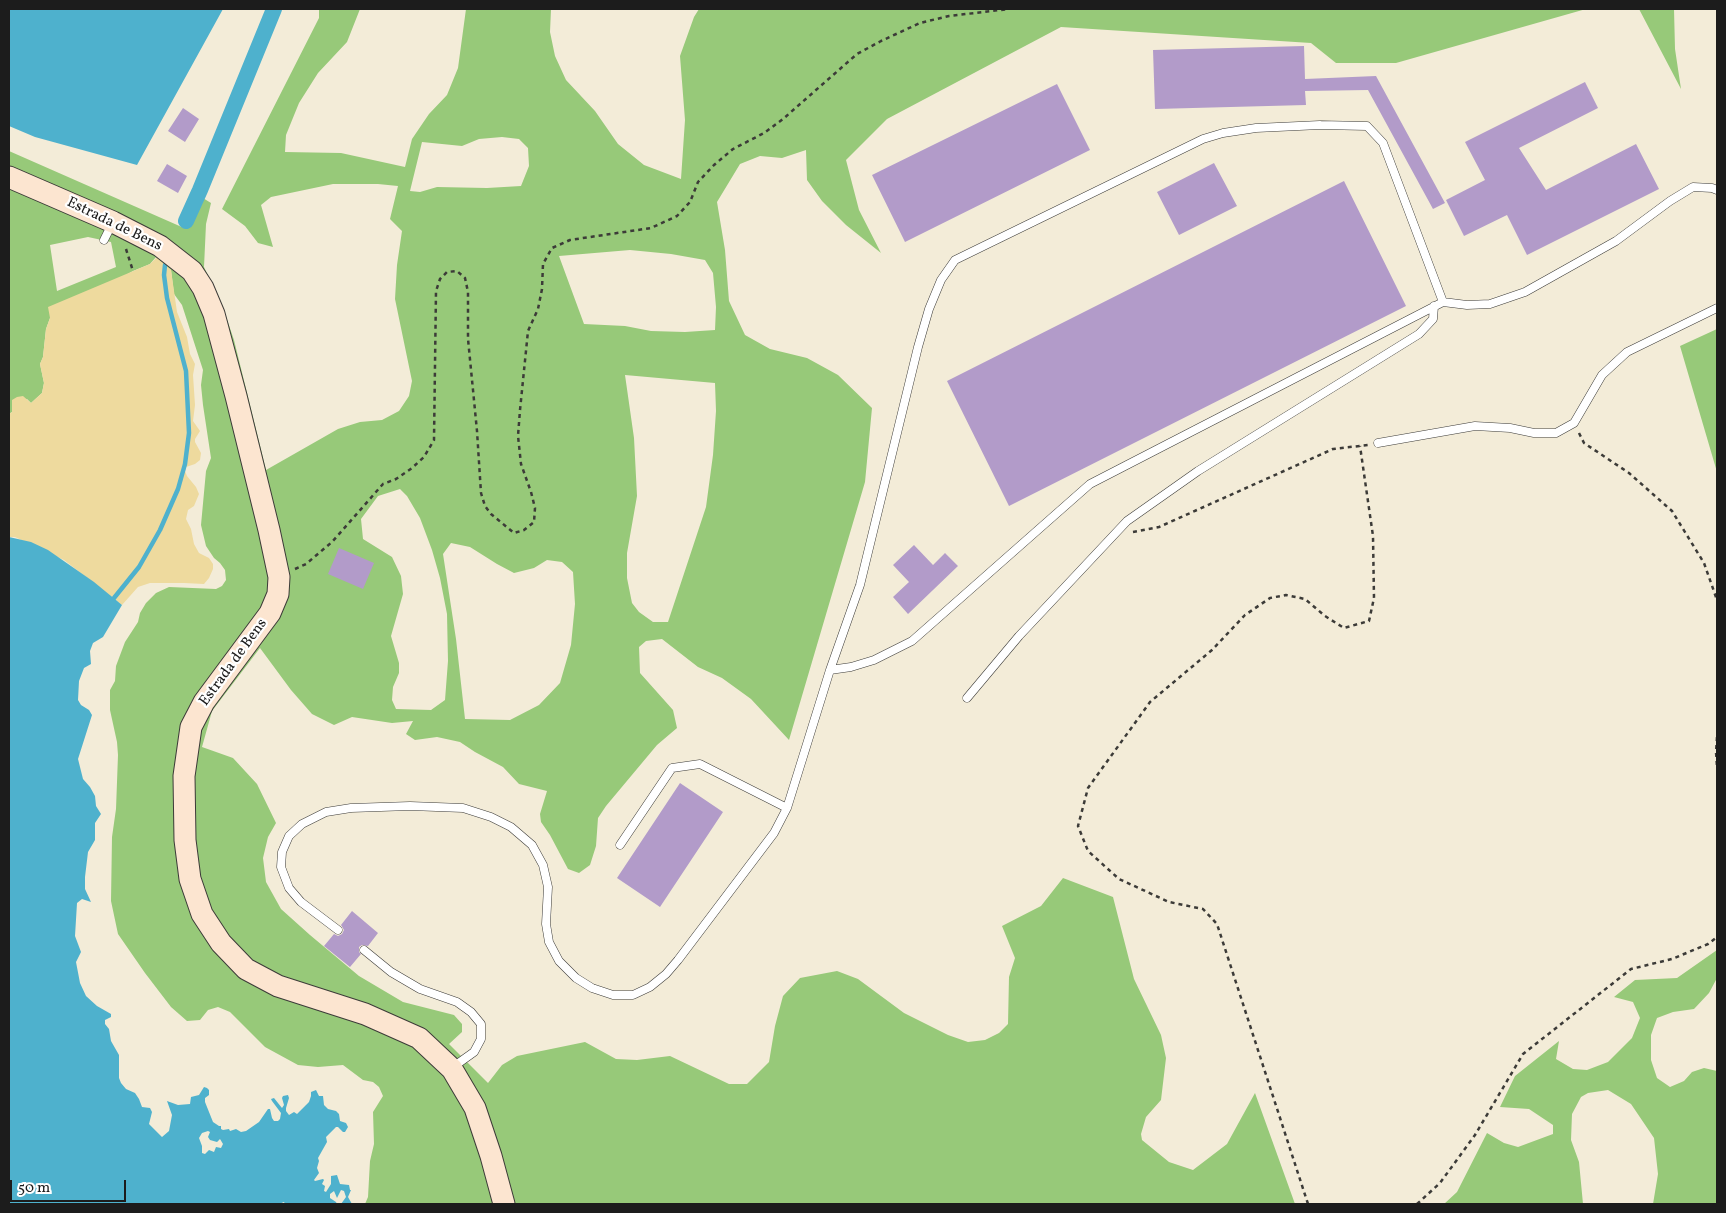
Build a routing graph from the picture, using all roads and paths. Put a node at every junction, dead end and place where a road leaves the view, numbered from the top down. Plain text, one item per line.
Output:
1 (1009, 9) edge
2 (9, 176) edge
3 (1717, 190) edge
4 (124, 242) dead end
5 (133, 271) dead end
6 (1443, 302) junction
7 (1434, 306) junction
8 (1717, 308) edge
9 (1574, 423) junction
10 (1375, 444) joint
11 (1360, 446) junction
12 (1115, 535) junction
13 (279, 577) junction
14 (1717, 600) edge
15 (830, 670) junction
16 (967, 698) dead end
17 (1717, 737) edge
18 (1717, 767) edge
19 (787, 808) junction
20 (620, 846) dead end
21 (338, 930) dead end
22 (1717, 937) edge
23 (364, 950) dead end
24 (452, 1069) junction
25 (504, 1204) edge
26 (1308, 1204) edge
27 (1417, 1204) edge

1 - 13 path
2 - 13 street, Estrada de Bens
3 - 6 lane
4 - 5 path
6 - 7 lane
6 - 15 lane
7 - 12 lane
7 - 15 lane
8 - 9 lane
9 - 10 lane
9 - 14 path
10 - 11 path
11 - 12 path
11 - 26 path
12 - 16 lane
13 - 24 street, Estrada de Bens
15 - 19 lane
17 - 18 path
19 - 20 lane
19 - 21 lane
22 - 27 path
23 - 24 lane
24 - 25 street, Estrada de Bens

